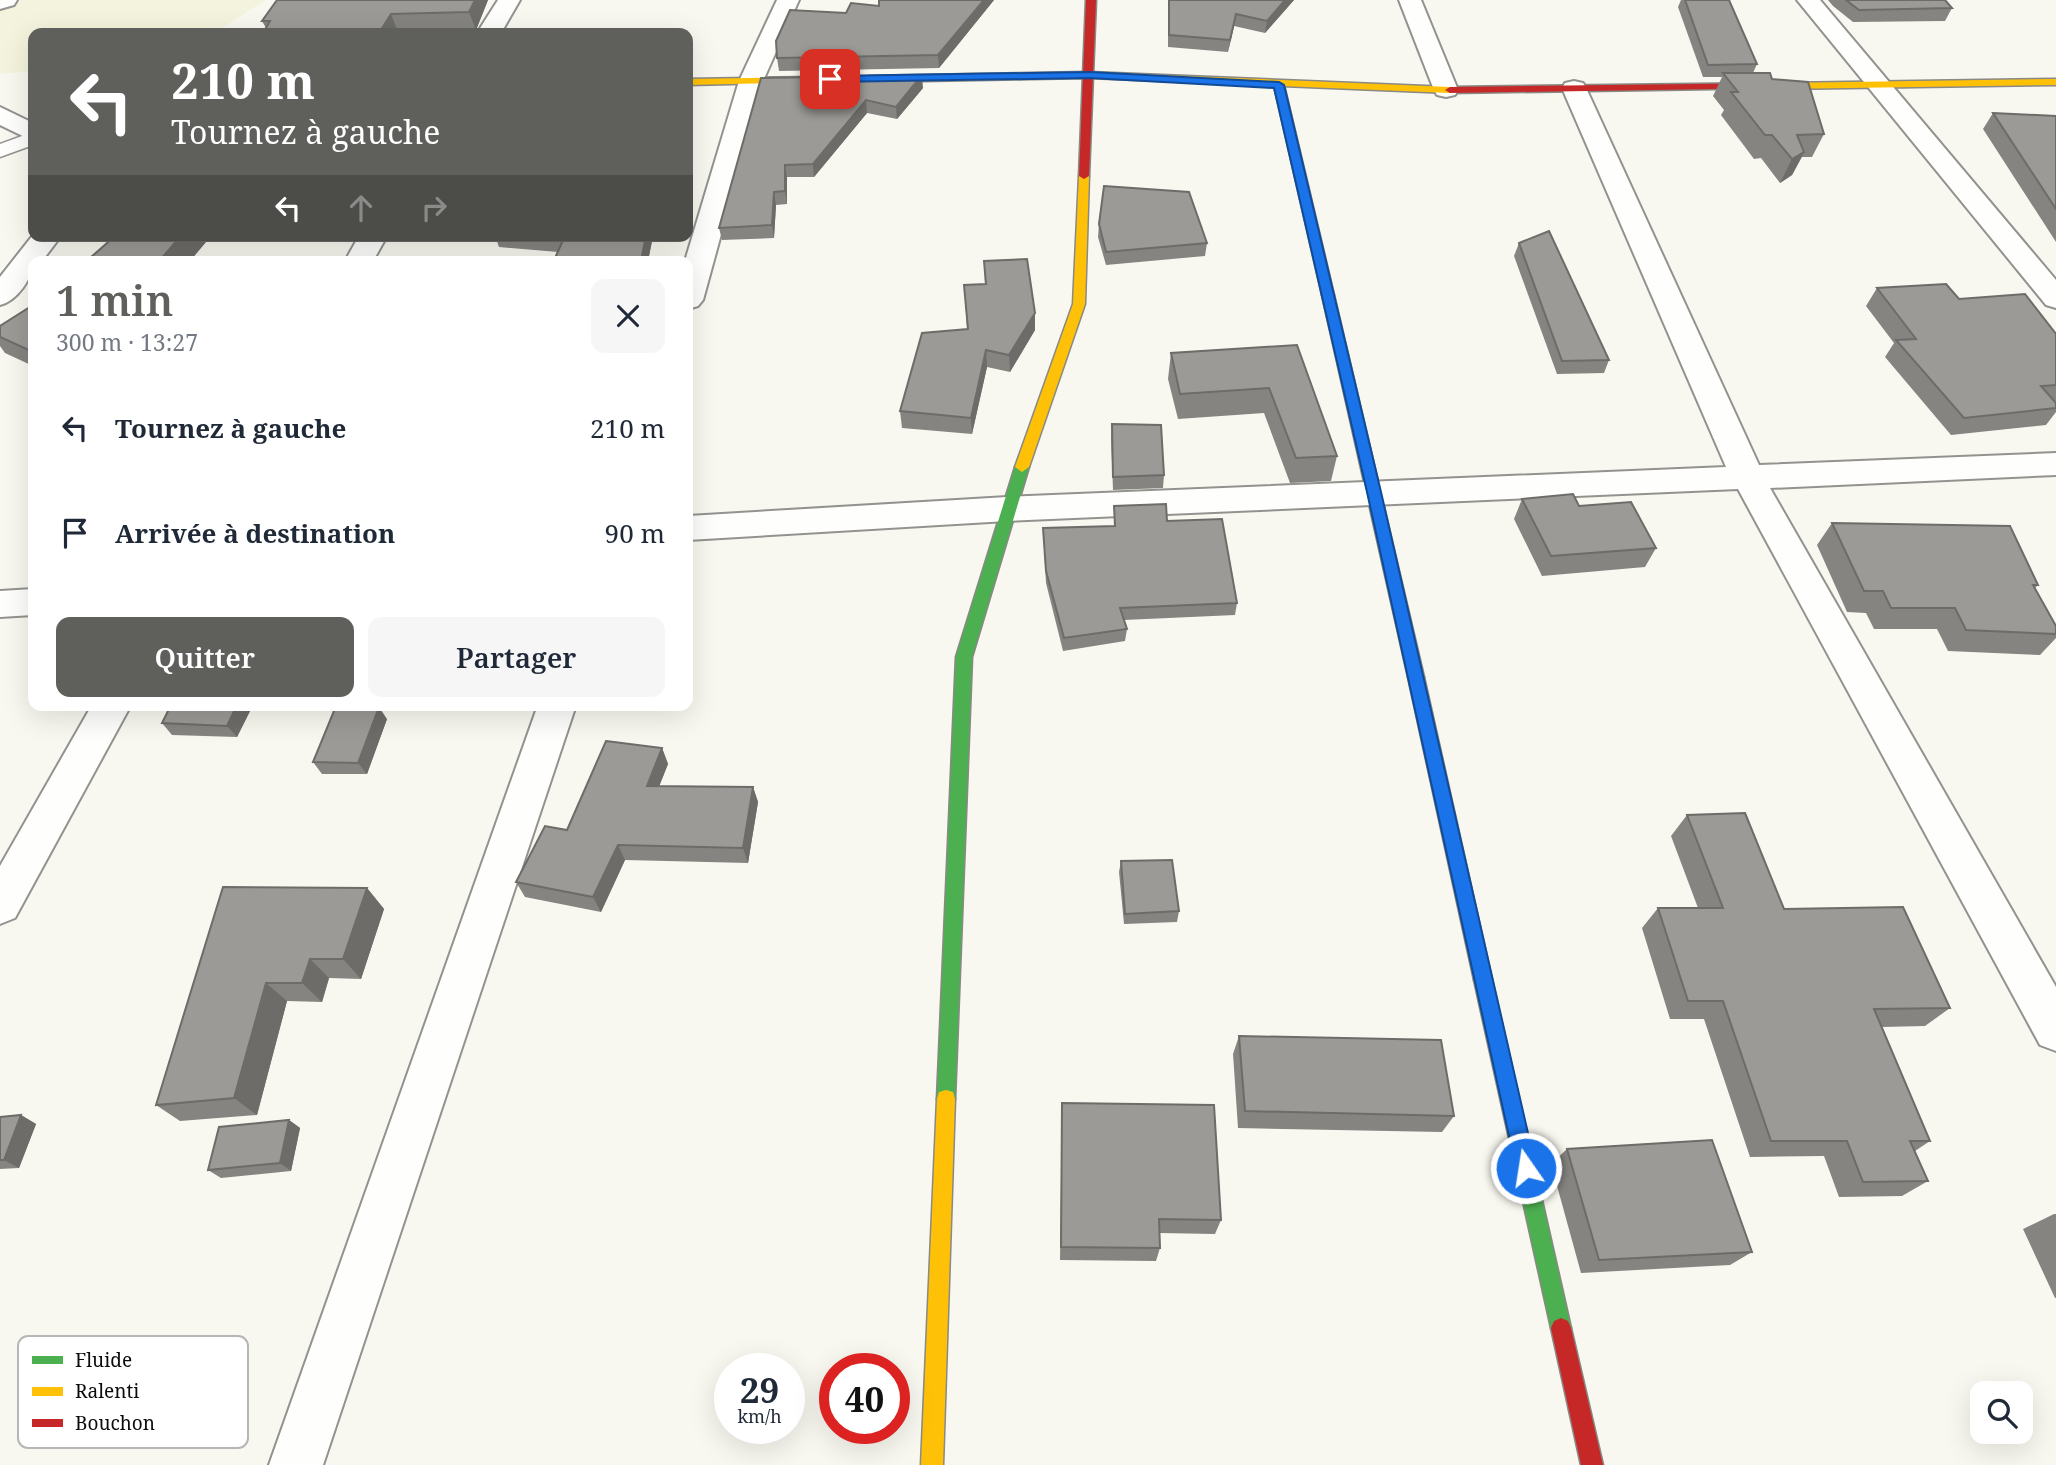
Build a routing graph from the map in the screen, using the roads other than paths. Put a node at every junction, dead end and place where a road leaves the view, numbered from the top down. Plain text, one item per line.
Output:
1 (6, 0) edge
2 (509, 0) edge
3 (788, 0) edge
4 (1091, 0) edge
5 (1410, 0) edge
6 (1808, 0) edge
7 (0, 2) edge
8 (492, 28) edge
9 (1090, 75) junction
10 (751, 80) junction
11 (693, 82) edge
12 (2056, 82) edge
13 (1279, 85) junction
14 (1880, 87) junction
15 (1574, 88) junction
16 (1446, 90) junction
17 (0, 115) edge
18 (28, 129) edge
19 (28, 140) edge
20 (0, 151) edge
21 (42, 242) edge
22 (31, 256) edge
23 (28, 260) edge
24 (693, 283) edge
25 (0, 296) edge
26 (2056, 299) edge
27 (2056, 464) edge
28 (1747, 476) junction
29 (1374, 492) junction
30 (1007, 509) junction
31 (693, 528) edge
32 (28, 603) edge
33 (0, 604) edge
34 (109, 711) edge
35 (555, 711) edge
36 (0, 905) edge
37 (2056, 1030) edge
38 (296, 1465) edge
39 (932, 1465) edge
40 (1592, 1465) edge

1 - 7 street
2 - 8 street
3 - 10 street
4 - 9 street
5 - 16 street
6 - 14 street
9 - 10 street
9 - 13 street
9 - 30 street
10 - 11 street
10 - 24 street
12 - 14 street
13 - 16 street
13 - 29 street
14 - 15 street
14 - 26 street
15 - 16 street
15 - 28 street
17 - 18 street
19 - 20 lane
21 - 22 street
23 - 25 street
27 - 28 street
28 - 29 street
28 - 37 street
29 - 30 street
29 - 40 street
30 - 31 street
30 - 39 street
32 - 33 street
34 - 36 street
35 - 38 street

